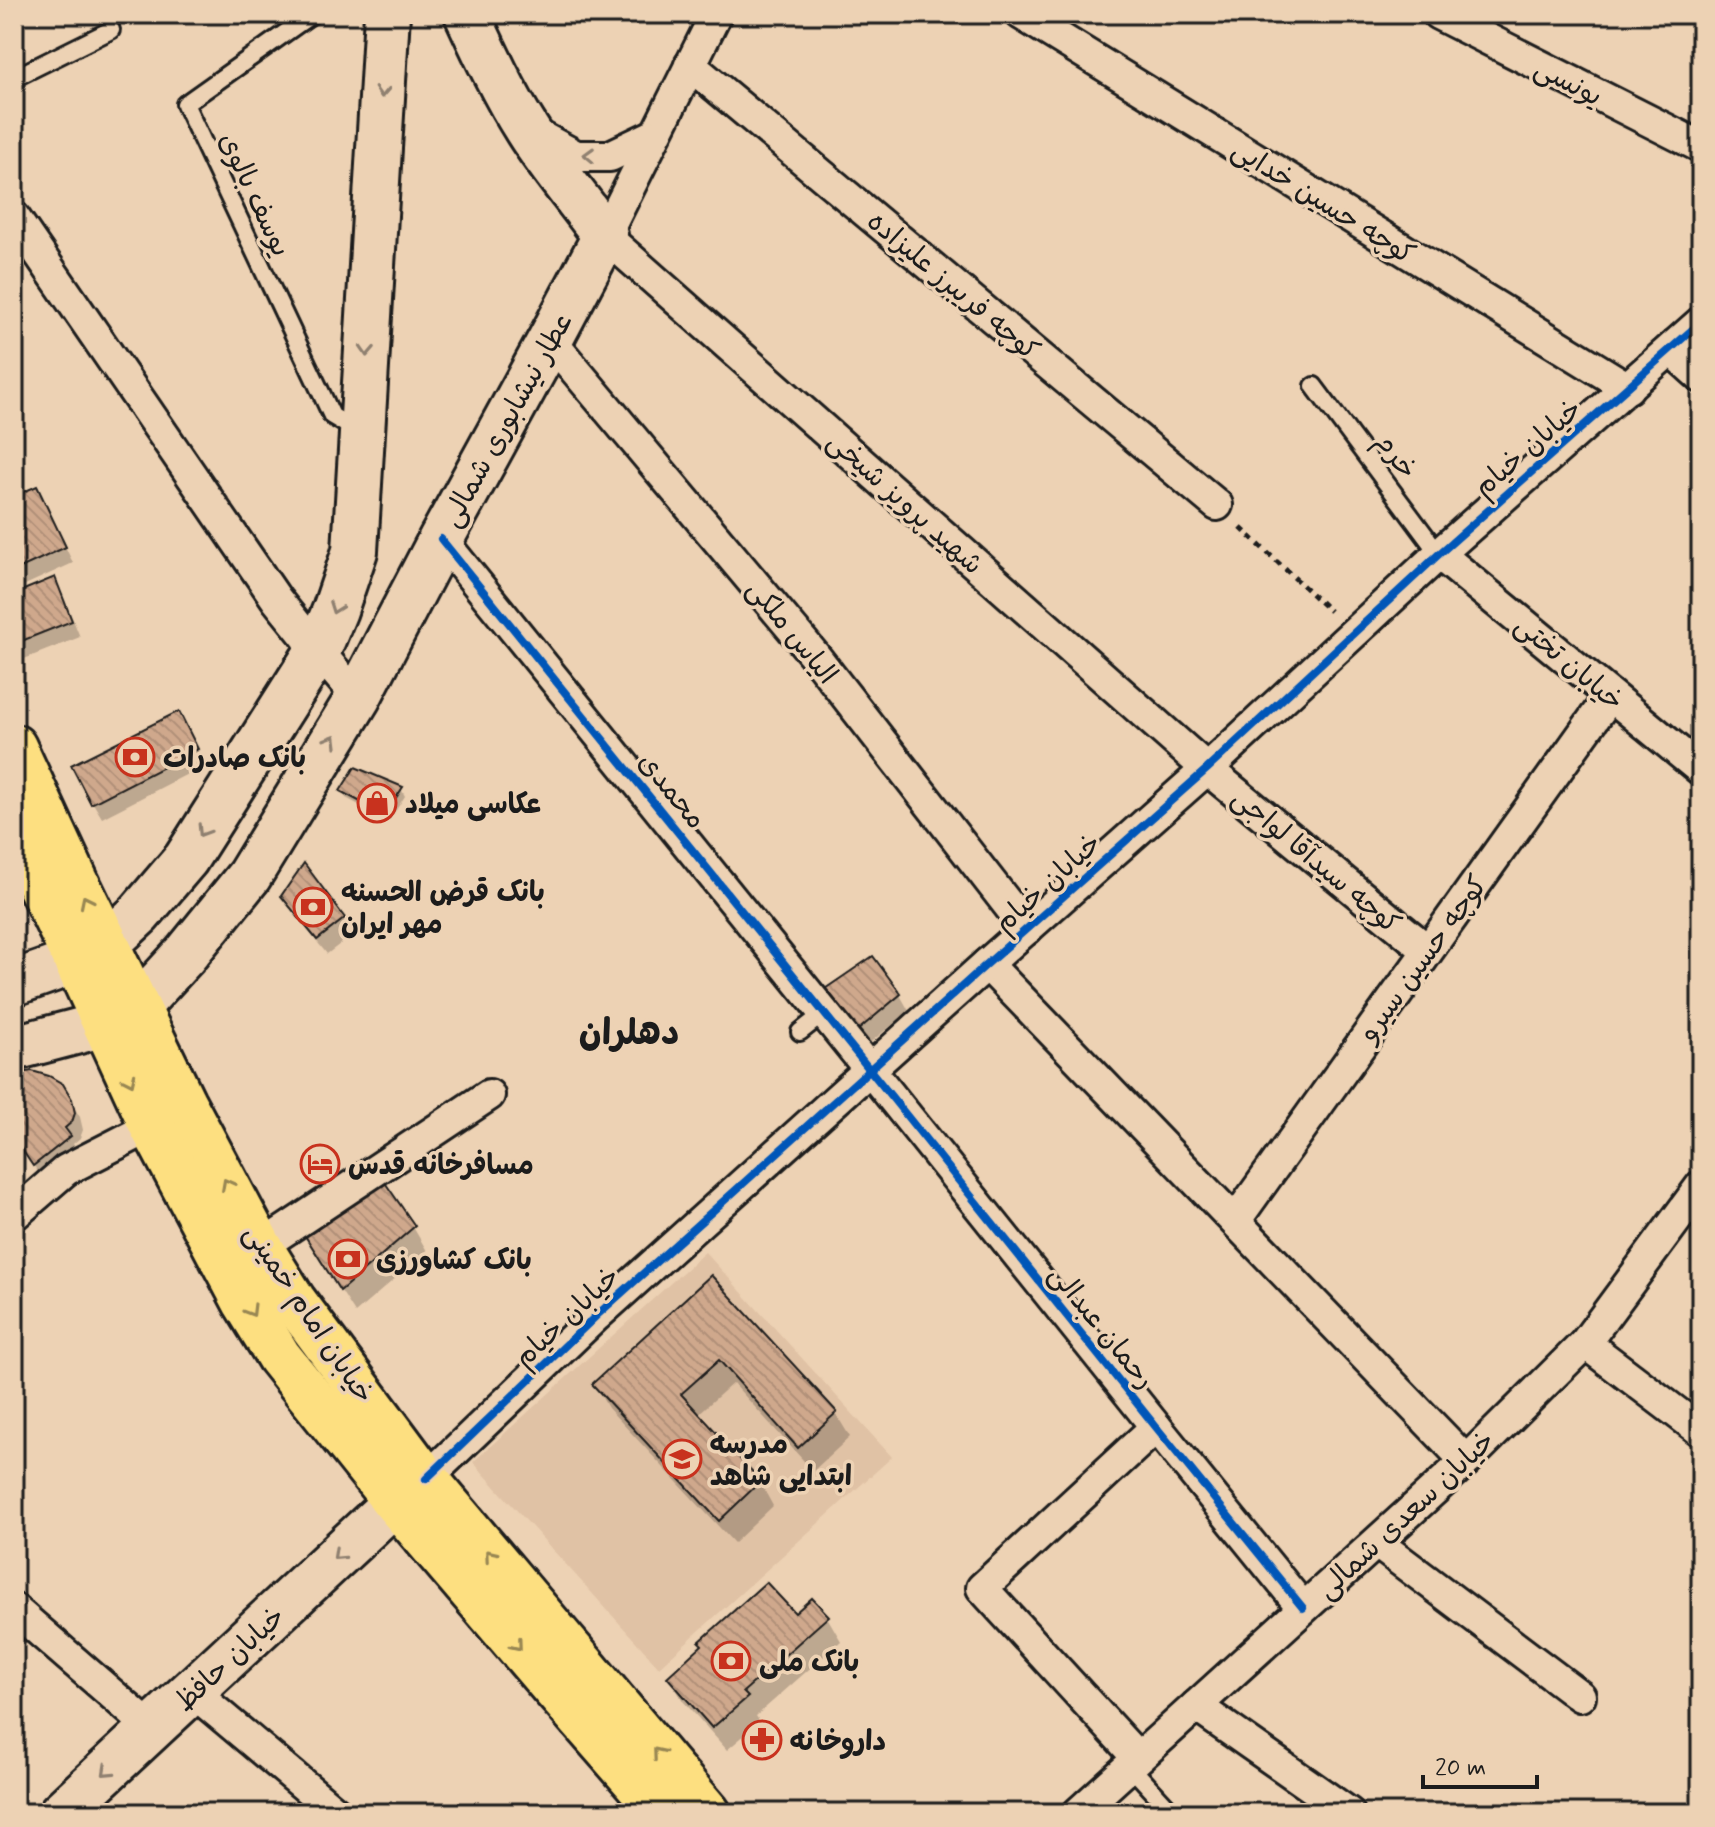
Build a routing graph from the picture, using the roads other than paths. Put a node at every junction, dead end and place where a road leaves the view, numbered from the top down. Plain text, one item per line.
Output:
1 (312, 14) edge
2 (387, 14) edge
3 (467, 14) edge
4 (716, 14) edge
5 (1021, 14) edge
6 (1438, 14) edge
7 (111, 30) dead end
8 (690, 65) junction
9 (14, 78) edge
10 (526, 129) junction
11 (654, 135) junction
12 (1701, 147) edge
13 (14, 217) edge
14 (605, 236) junction
15 (1701, 322) edge
16 (550, 340) junction
17 (1671, 350) junction
18 (1701, 377) edge
19 (1314, 386) dead end
20 (1628, 388) junction
21 (362, 435) junction
22 (1217, 505) road end
23 (441, 539) junction
24 (1439, 554) junction
25 (318, 651) junction
26 (1610, 696) junction
27 (358, 698) junction
28 (14, 747) edge
29 (1207, 769) junction
30 (1701, 770) edge
31 (14, 832) edge
32 (139, 914) junction
33 (1027, 929) junction
34 (1427, 950) junction
35 (92, 953) junction
36 (185, 955) junction
37 (987, 964) junction
38 (14, 983) edge
39 (824, 1013) junction
40 (121, 1015) junction
41 (800, 1032) dead end
42 (14, 1048) edge
43 (870, 1070) junction
44 (489, 1095) dead end
45 (152, 1126) junction
46 (1701, 1186) edge
47 (14, 1215) edge
48 (1235, 1221) junction
49 (260, 1247) junction
50 (1585, 1343) junction
51 (1156, 1427) junction
52 (1701, 1431) edge
53 (1466, 1461) junction
54 (411, 1490) junction
55 (1377, 1543) junction
56 (1303, 1608) junction
57 (14, 1609) edge
58 (193, 1692) junction
59 (1580, 1696) dead end
60 (1196, 1706) junction
61 (152, 1729) junction
62 (1134, 1762) junction
63 (61, 1813) edge
64 (337, 1813) edge
65 (663, 1813) edge
66 (708, 1813) edge
67 (1078, 1813) edge
68 (1173, 1813) edge
69 (1349, 1813) edge

1 - 21 lane, یوسف بالوی
2 -> 21 main road
3 - 10 main road
4 - 8 street, عطار نیشابوری شمالی
5 - 20 street, کوچه حسین خدایی
6 - 12 street, یونسی
7 - 9 lane
8 - 11 street, عطار نیشابوری شمالی
8 - 22 street, کوچه فریبرز علیزاده
11 -> 10 street
10 - 14 main road
11 - 14 street, عطار نیشابوری شمالی
13 - 25 street
14 - 16 main road, عطار نیشابوری شمالی
14 - 29 street, شهید پرویز شیخی
15 - 17 street, خیابان خیام
16 - 23 main road, عطار نیشابوری شمالی
16 - 33 street, الیاس ملکی
17 - 18 street
17 - 20 street, خیابان خیام
19 - 24 lane, خرم
20 - 24 street, خیابان خیام
21 -> 25 main road
23 - 27 main road, عطار نیشابوری شمالی
23 - 39 street, محمدی
24 - 26 street, خیابان تختی
24 - 29 street, خیابان خیام
25 - 27 street
25 -> 32 main road
26 - 30 street, خیابان تختی
26 - 34 street, کوچه حسین سیرو
36 -> 27 main road, عطار نیشابوری شمالی
35 -> 28 highway, خیابان امام خمینی
29 - 33 street, خیابان خیام
29 - 34 street, کوچه سیدآقا لواجی
31 - 35 highway, خیابان امام خمینی
32 - 35 main road
32 - 36 main road
33 - 37 street, خیابان خیام
34 - 48 street, کوچه حسین سیرو
35 - 38 main road
35 - 40 highway, خیابان امام خمینی
36 - 40 main road, عطار نیشابوری شمالی
37 - 43 street, خیابان خیام
37 - 48 street
39 - 41 lane
39 - 43 street, محمدی
40 - 42 main road
40 -> 45 highway, خیابان امام خمینی
49 -> 40 highway, خیابان امام خمینی
43 - 51 street, رحمان عبدالی
43 - 54 street, خیابان خیام
44 - 49 street
45 - 47 street
45 -> 54 highway, خیابان امام خمینی
46 - 50 street, خیابان سعدی شمالی
48 - 53 street
49 - 54 highway, خیابان امام خمینی
50 - 52 street
50 - 53 street, خیابان سعدی شمالی
51 - 56 street, رحمان عبدالی
51 - 62 street
53 - 55 street, خیابان سعدی شمالی
54 -> 58 main road, خیابان حافظ
54 -> 65 highway, خیابان امام خمینی
66 -> 54 highway, خیابان امام خمینی
55 - 56 street, خیابان سعدی شمالی
55 - 59 street
56 - 60 street, خیابان سعدی شمالی
57 - 61 street
58 - 61 main road, خیابان حافظ
58 - 64 street
60 - 62 street, خیابان سعدی شمالی
60 - 69 street
61 -> 63 main road, خیابان حافظ
62 - 67 street, خیابان سعدی شمالی
62 - 68 lane

